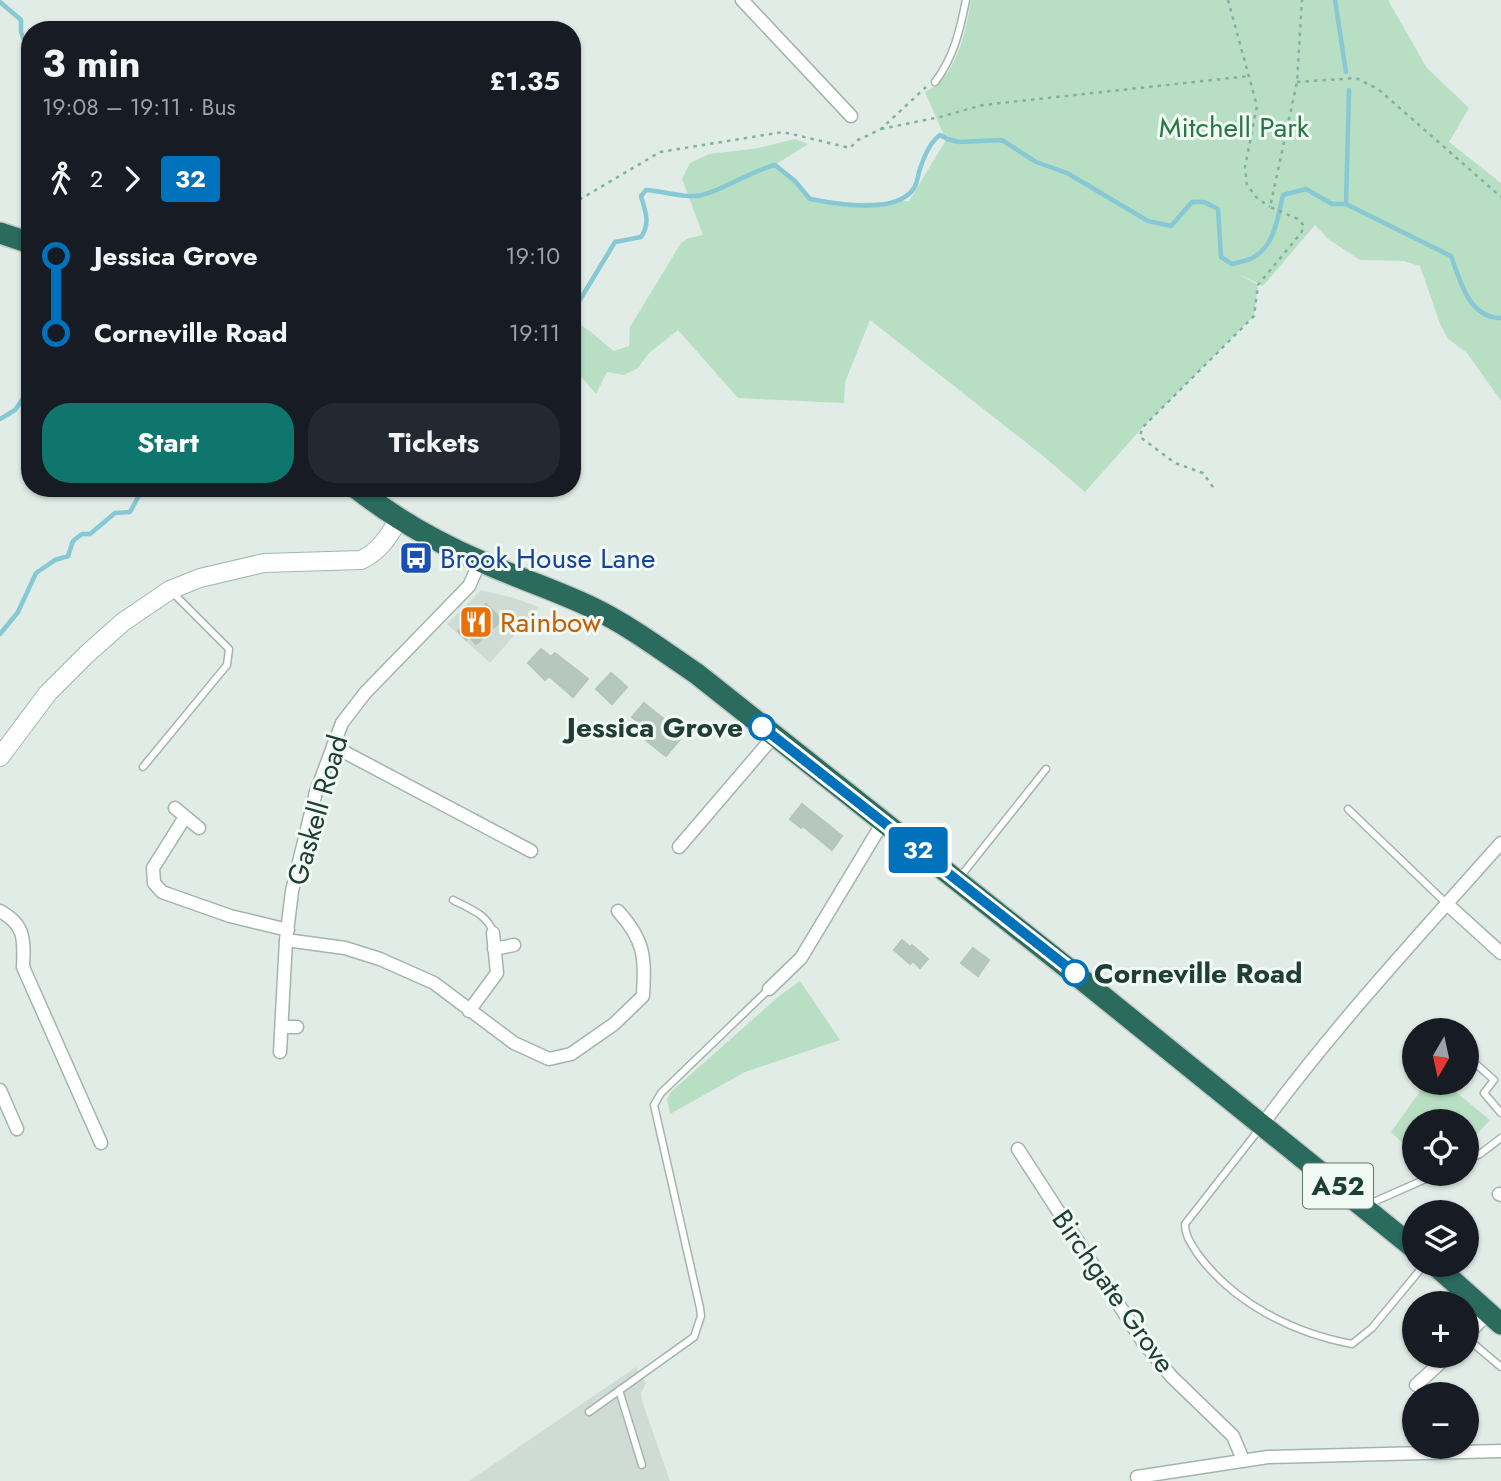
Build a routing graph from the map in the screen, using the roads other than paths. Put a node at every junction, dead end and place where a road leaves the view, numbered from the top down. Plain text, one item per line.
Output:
1 (742, 0) edge
2 (965, 0) edge
3 (935, 82) road end
4 (851, 116) dead end
5 (0, 233) edge
6 (21, 240) edge
7 (368, 497) edge
8 (399, 519) junction
9 (480, 562) junction
10 (170, 590) junction
11 (774, 736) junction
12 (333, 746) junction
13 (0, 757) edge
14 (143, 767) dead end
15 (1046, 769) dead end
16 (175, 808) dead end
17 (1348, 809) dead end
18 (185, 817) junction
19 (883, 822) junction
20 (199, 828) dead end
21 (1501, 842) edge
22 (679, 847) dead end
23 (531, 851) dead end
24 (958, 880) junction
25 (453, 900) dead end
26 (1447, 904) junction
27 (0, 911) edge
28 (618, 911) dead end
29 (493, 933) joint
30 (287, 935) junction
31 (514, 945) dead end
32 (494, 949) junction
33 (1501, 953) edge
34 (769, 989) joint
35 (468, 1011) junction
36 (282, 1027) junction
37 (297, 1027) dead end
38 (280, 1052) dead end
39 (1479, 1067) edge
40 (0, 1090) edge
41 (1501, 1113) edge
42 (1262, 1125) junction
43 (17, 1129) dead end
44 (1501, 1138) edge
45 (101, 1143) dead end
46 (1018, 1149) dead end
47 (1479, 1154) edge
48 (1410, 1186) edge
49 (1364, 1206) junction
50 (1402, 1238) edge
51 (1414, 1277) edge
52 (1448, 1277) edge
53 (1494, 1319) edge
54 (1479, 1333) edge
55 (1479, 1348) edge
56 (1500, 1365) edge
57 (1435, 1368) edge
58 (1419, 1382) edge
59 (619, 1390) junction
60 (589, 1412) dead end
61 (1501, 1451) edge
62 (1243, 1460) junction
63 (642, 1465) dead end
64 (1137, 1477) dead end

1 - 4 street
2 - 3 lane
5 - 6 highway
7 - 8 highway, A52
8 - 9 highway, A52
8 - 10 street
9 - 11 highway, A52
9 - 12 street, Gaskell Road
10 - 13 street
10 - 14 lane
11 - 19 highway, A52
11 - 22 street
12 - 23 street
12 - 30 street, Gaskell Road
15 - 24 lane
16 - 18 street
17 - 26 lane
18 - 20 street
18 - 30 street
19 - 24 highway, A52
19 - 34 street
21 - 26 street
24 - 42 highway, A52
25 - 29 lane
26 - 33 street
26 - 42 street
27 - 45 street
28 - 35 street
29 - 32 street
30 - 35 street
30 - 36 street, Gaskell Road
31 - 32 street
32 - 35 street
34 - 59 lane
36 - 37 street
36 - 38 street, Gaskell Road
39 - 41 lane
40 - 43 street
42 - 49 highway, A52
42 - 51 lane
44 - 47 lane
46 - 62 street, Birchgate Grove
48 - 49 lane
49 - 50 highway, A52
52 - 53 highway
53 - 54 street
55 - 56 lane
57 - 58 street
59 - 60 lane
59 - 63 lane
61 - 62 street
62 - 64 street

